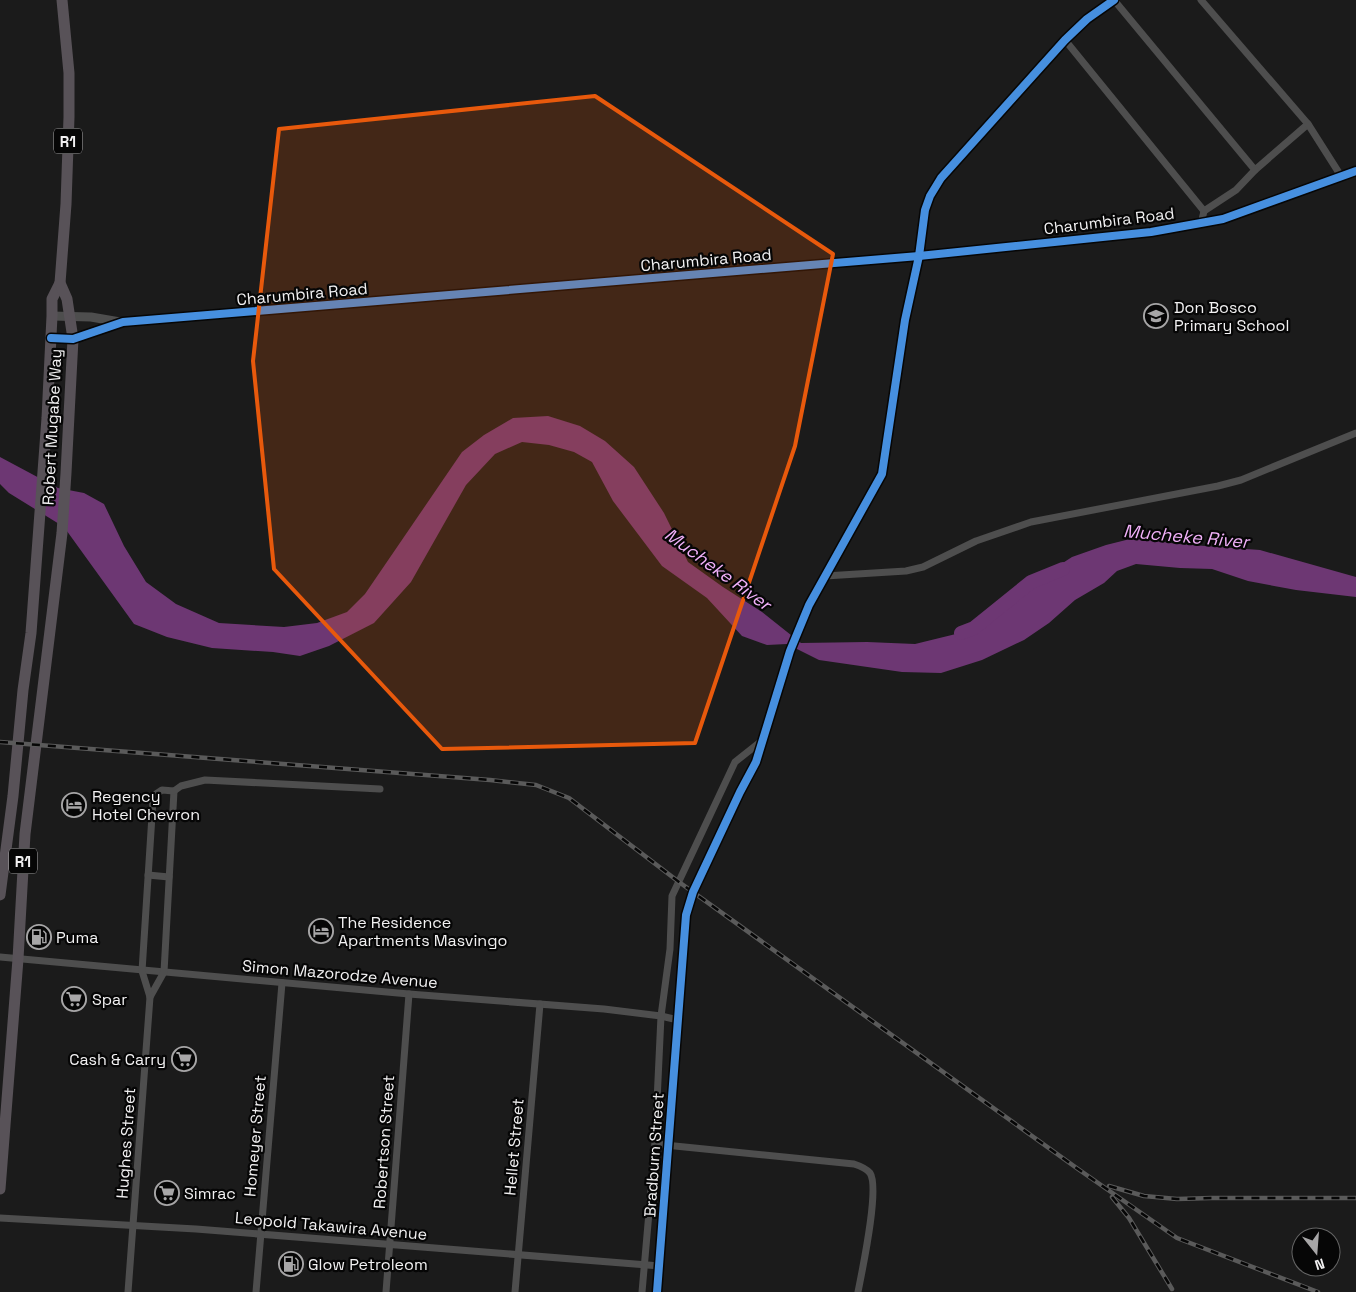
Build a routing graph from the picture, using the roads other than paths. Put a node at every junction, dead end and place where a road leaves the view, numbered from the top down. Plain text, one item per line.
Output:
1 (62, 0) edge
2 (1114, 0) edge
3 (1201, 0) edge
4 (1065, 40) junction
5 (1308, 124) junction
6 (1255, 170) junction
7 (1356, 171) edge
8 (1341, 176) junction
9 (1204, 211) junction
10 (1201, 224) junction
11 (919, 256) junction
12 (60, 283) junction
13 (52, 316) junction
14 (70, 316) junction
15 (123, 322) junction
16 (51, 338) junction
17 (73, 339) junction
18 (1356, 433) edge
19 (825, 576) junction
20 (764, 739) junction
21 (380, 789) dead end
22 (174, 791) junction
23 (148, 875) junction
24 (169, 877) junction
25 (0, 895) edge
26 (0, 957) edge
27 (18, 959) junction
28 (142, 971) junction
29 (164, 972) junction
30 (282, 983) junction
31 (409, 994) junction
32 (150, 997) junction
33 (540, 1004) junction
34 (661, 1016) junction
35 (678, 1020) junction
36 (655, 1144) junction
37 (668, 1146) junction
38 (0, 1189) edge
39 (0, 1218) edge
40 (133, 1225) junction
41 (260, 1234) junction
42 (390, 1245) junction
43 (518, 1254) junction
44 (644, 1265) junction
45 (660, 1266) junction
46 (128, 1292) edge
47 (256, 1292) edge
48 (386, 1292) edge
49 (515, 1292) edge
50 (642, 1292) edge
51 (658, 1292) edge
52 (858, 1292) edge

1 - 12 highway, R1
2 - 4 street
2 - 6 street
3 - 5 street
4 - 9 street
4 - 11 street
5 - 6 street
5 - 8 street
6 - 9 street
7 - 8 street, Charumbira Road
8 - 10 street, Charumbira Road
9 - 10 street
10 - 11 street, Charumbira Road
11 - 15 street, Charumbira Road
11 - 19 street, Bradburn Street
12 - 13 highway, Robert Mugabe Way / R1
12 - 14 highway, Robert Mugabe Way / R1
13 - 14 street, Charumbira Road
13 - 16 highway, Robert Mugabe Way / R1
14 - 15 street, Charumbira Road
14 - 17 highway, Robert Mugabe Way / R1
15 - 17 street, Charumbira Road
16 - 17 street, Charumbira Road
16 - 25 highway, Robert Mugabe Way / R1
17 - 27 highway, Robert Mugabe Way / R1
18 - 19 street
19 - 20 street, Bradburn Street
20 - 34 street, Bradburn Street
20 - 35 street, Bradburn Street
21 - 22 street
22 - 23 street
22 - 24 street
23 - 24 street
23 - 28 street
24 - 29 street
26 - 27 street, Simon Mazorodze Avenue
27 - 28 street, Simon Mazorodze Avenue
27 - 38 highway, Robert Mugabe Way / R1
28 - 29 street, Simon Mazorodze Avenue
28 - 32 street
29 - 30 street, Simon Mazorodze Avenue
29 - 32 street
30 - 31 street, Simon Mazorodze Avenue
30 - 41 street, Homeyer Street
31 - 33 street, Simon Mazorodze Avenue
31 - 42 street, Robertson Street
32 - 40 street, Hughes Street
33 - 34 street, Simon Mazorodze Avenue
33 - 43 street, Hellet Street
34 - 35 street, Simon Mazorodze Avenue
34 - 36 street, Bradburn Street
35 - 37 street, Bradburn Street
36 - 37 street
36 - 44 street, Bradburn Street
37 - 45 street, Bradburn Street
37 - 52 street
39 - 40 street, Leopold Takawira Avenue
40 - 41 street, Leopold Takawira Avenue
40 - 46 street, Hughes Street
41 - 42 street, Leopold Takawira Avenue
41 - 47 street, Homeyer Street
42 - 43 street, Leopold Takawira Avenue
42 - 48 street, Robertson Street
43 - 44 street, Leopold Takawira Avenue
43 - 49 street, Hellet Street
44 - 45 street, Leopold Takawira Avenue
44 - 50 street, Bradburn Street
45 - 51 street, Bradburn Street

